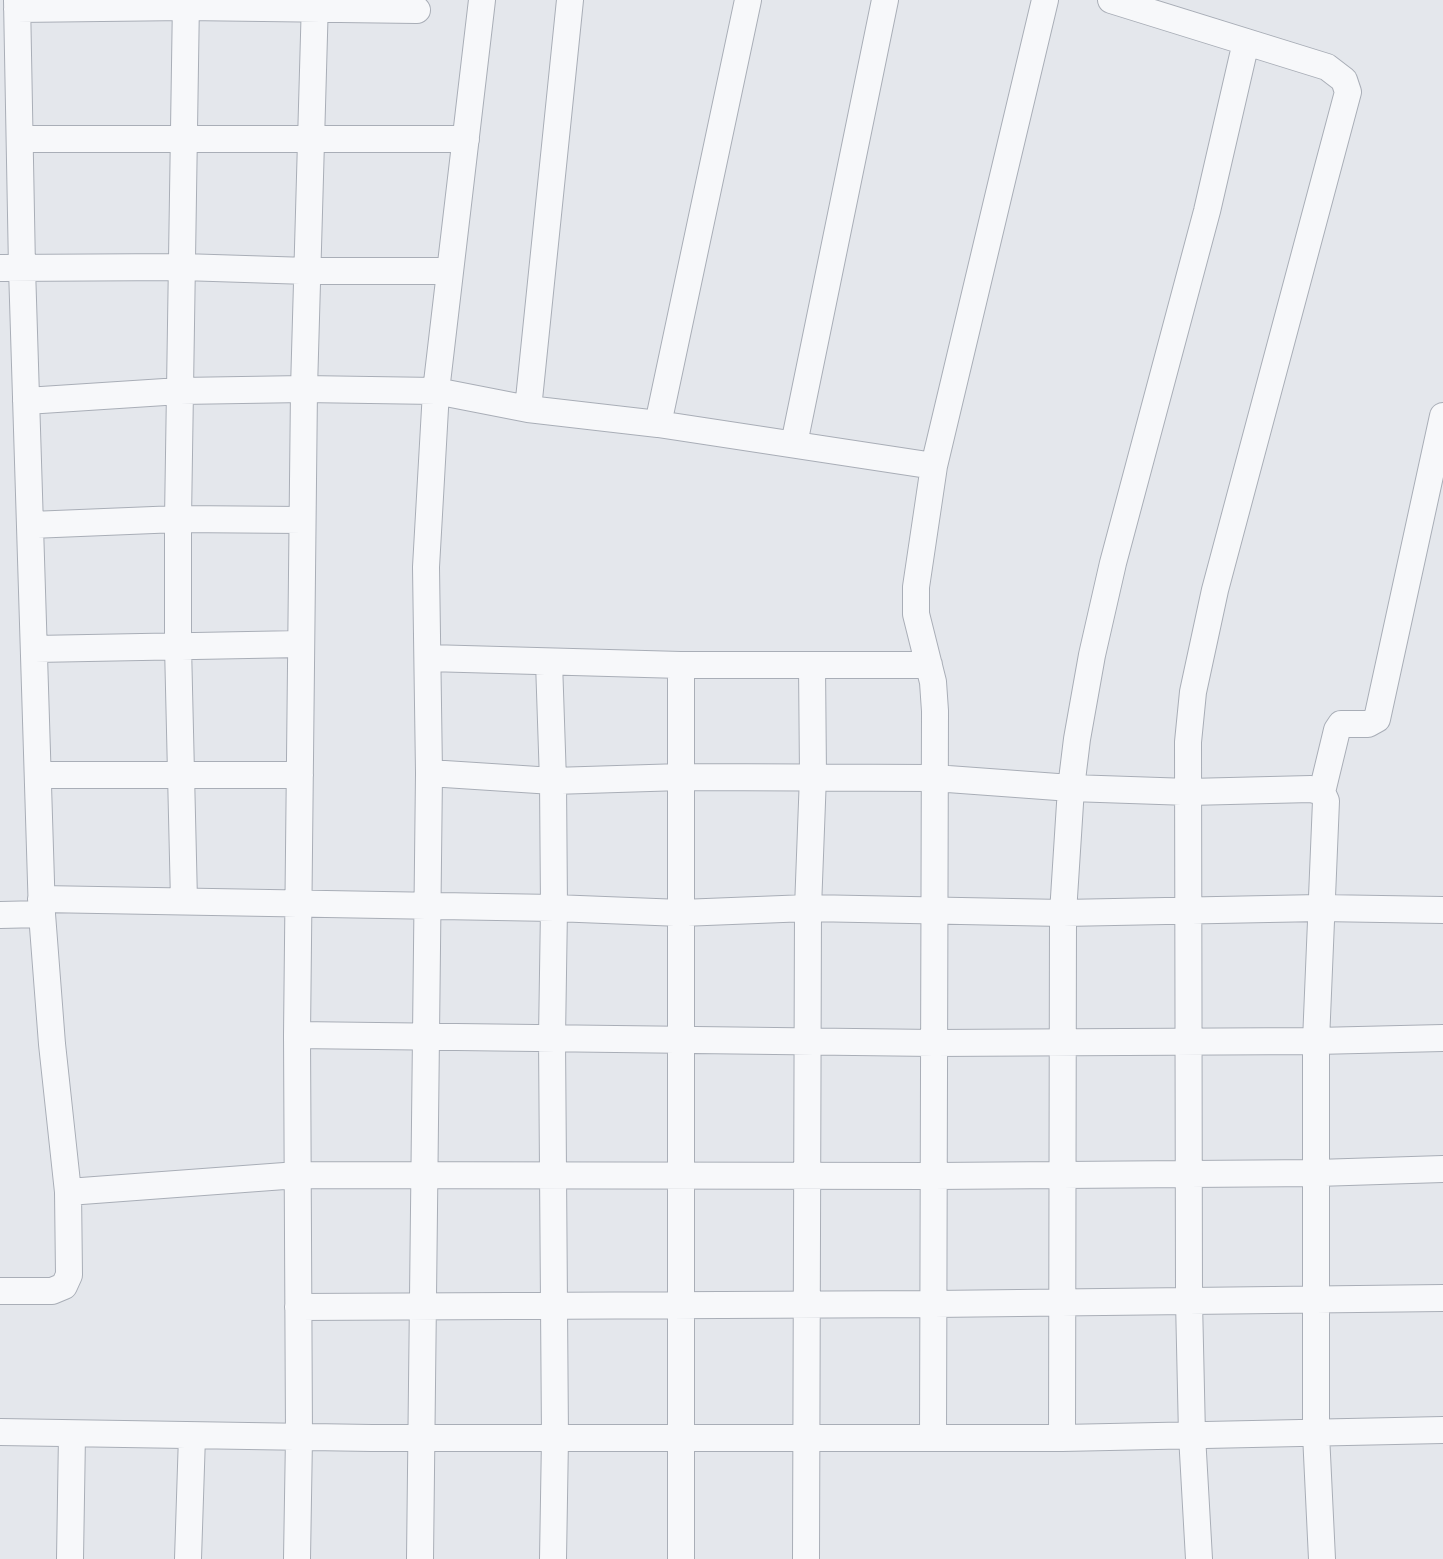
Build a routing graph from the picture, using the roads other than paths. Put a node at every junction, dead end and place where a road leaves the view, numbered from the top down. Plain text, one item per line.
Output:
1 (482, 0) edge
2 (570, 0) edge
3 (748, 0) edge
4 (885, 0) edge
5 (1045, 0) edge
6 (1111, 0) edge
7 (186, 3) edge
8 (17, 4) edge
9 (315, 5) edge
10 (417, 10) dead end
11 (1246, 42) junction
12 (20, 139) junction
13 (310, 139) junction
14 (466, 139) junction
15 (185, 140) junction
16 (182, 267) junction
17 (11, 268) edge
18 (308, 271) junction
19 (450, 271) junction
20 (304, 389) junction
21 (180, 391) junction
22 (436, 391) junction
23 (26, 400) junction
24 (528, 409) junction
25 (1443, 416) edge
26 (658, 424) junction
27 (794, 444) junction
28 (934, 466) junction
29 (178, 519) junction
30 (302, 520) junction
31 (31, 525) junction
32 (301, 644) junction
33 (178, 646) junction
34 (35, 649) junction
35 (428, 658) junction
36 (549, 662) junction
37 (681, 664) junction
38 (812, 665) junction
39 (928, 665) junction
40 (429, 773) junction
41 (39, 774) junction
42 (181, 774) junction
43 (300, 775) junction
44 (813, 776) junction
45 (682, 777) junction
46 (934, 778) junction
47 (553, 781) junction
48 (1071, 788) junction
49 (1189, 792) junction
50 (1322, 792) junction
51 (184, 901) junction
52 (300, 903) junction
53 (428, 905) junction
54 (42, 906) junction
55 (554, 908) junction
56 (808, 908) junction
57 (1320, 908) junction
58 (934, 910) junction
59 (1443, 910) edge
60 (1188, 911) junction
61 (681, 913) junction
62 (1063, 913) junction
63 (0, 915) edge
64 (297, 1035) junction
65 (425, 1037) junction
66 (552, 1038) junction
67 (1443, 1038) edge
68 (681, 1040) junction
69 (1316, 1041) junction
70 (808, 1042) junction
71 (1188, 1042) junction
72 (934, 1043) junction
73 (1064, 1043) junction
74 (1443, 1169) edge
75 (1317, 1173) junction
76 (1189, 1174) junction
77 (1063, 1175) junction
78 (298, 1176) junction
79 (424, 1176) junction
80 (553, 1176) junction
81 (681, 1176) junction
82 (808, 1176) junction
83 (934, 1176) junction
84 (68, 1192) junction
85 (0, 1291) edge
86 (1443, 1298) edge
87 (1317, 1300) junction
88 (1189, 1301) junction
89 (1062, 1303) junction
90 (807, 1304) junction
91 (934, 1304) junction
92 (554, 1305) junction
93 (681, 1305) junction
94 (298, 1306) junction
95 (422, 1306) junction
96 (1443, 1430) edge
97 (0, 1432) edge
98 (72, 1434) junction
99 (1316, 1434) junction
100 (1192, 1435) junction
101 (192, 1436) junction
102 (299, 1437) junction
103 (421, 1438) junction
104 (555, 1438) junction
105 (681, 1438) junction
106 (806, 1438) junction
107 (933, 1438) junction
108 (1062, 1438) junction
109 (70, 1559) edge
110 (188, 1559) edge
111 (297, 1559) edge
112 (420, 1559) edge
113 (554, 1559) edge
114 (681, 1559) edge
115 (806, 1559) edge
116 (1199, 1559) edge
117 (1322, 1559) edge

1 - 14 street
2 - 24 street
3 - 26 street
4 - 27 street
5 - 28 street
6 - 11 street
7 - 8 street
7 - 9 street
7 - 15 street
8 - 12 street
9 - 10 street
9 - 13 street
11 - 48 street
11 - 49 street
12 - 15 street
12 - 17 street
13 - 14 street
13 - 15 street
13 - 18 street
14 - 19 street
15 - 16 street
16 - 17 street
16 - 18 street
16 - 21 street
17 - 23 street
18 - 19 street
18 - 20 street
19 - 22 street
20 - 21 street
20 - 22 street
20 - 30 street
21 - 23 street
21 - 29 street
22 - 24 street
22 - 35 street
23 - 31 street
24 - 26 street
25 - 50 street
26 - 27 street
27 - 28 street
28 - 39 street
29 - 30 street
29 - 31 street
29 - 33 street
30 - 32 street
31 - 34 street
32 - 33 street
32 - 43 street
33 - 34 street
33 - 42 street
34 - 41 street
35 - 36 street
35 - 40 street
36 - 37 street
36 - 47 street
37 - 38 street
37 - 45 street
38 - 39 street
38 - 44 street
39 - 46 street
40 - 47 street
40 - 53 street
41 - 42 street
41 - 54 street
42 - 43 street
42 - 51 street
43 - 52 street
44 - 45 street
44 - 46 street
44 - 56 street
45 - 47 street
45 - 61 street
46 - 48 street
46 - 58 street
47 - 55 street
48 - 49 street
48 - 62 street
49 - 50 street
49 - 60 street
50 - 57 street
51 - 52 street
51 - 54 street
52 - 53 street
52 - 64 street
53 - 55 street
53 - 65 street
54 - 63 street
54 - 84 street
55 - 61 street
55 - 66 street
56 - 58 street
56 - 61 street
56 - 70 street
57 - 59 street
57 - 60 street
57 - 69 street
58 - 62 street
58 - 72 street
60 - 62 street
60 - 71 street
61 - 68 street
62 - 73 street
64 - 65 street
64 - 78 street
65 - 66 street
65 - 79 street
66 - 68 street
66 - 80 street
67 - 69 street
68 - 70 street
68 - 81 street
69 - 71 street
69 - 75 street
70 - 72 street
70 - 82 street
71 - 73 street
71 - 76 street
72 - 73 street
72 - 83 street
73 - 77 street
74 - 75 street
75 - 76 street
75 - 87 street
76 - 77 street
76 - 88 street
77 - 83 street
77 - 89 street
78 - 79 street
78 - 84 street
78 - 94 street
79 - 80 street
79 - 95 street
80 - 81 street
80 - 92 street
81 - 82 street
81 - 93 street
82 - 83 street
82 - 90 street
83 - 91 street
84 - 85 street
86 - 87 street
87 - 88 street
87 - 99 street
88 - 89 street
88 - 100 street
89 - 91 street
89 - 108 street
90 - 91 street
90 - 93 street
90 - 106 street
91 - 107 street
92 - 93 street
92 - 95 street
92 - 104 street
93 - 105 street
94 - 95 street
94 - 102 street
95 - 103 street
96 - 99 street
97 - 98 street
98 - 101 street
98 - 109 street
99 - 100 street
99 - 117 street
100 - 108 street
100 - 116 street
101 - 102 street
101 - 110 street
102 - 103 street
102 - 111 street
103 - 104 street
103 - 112 street
104 - 105 street
104 - 113 street
105 - 106 street
105 - 114 street
106 - 107 street
106 - 115 street
107 - 108 street

